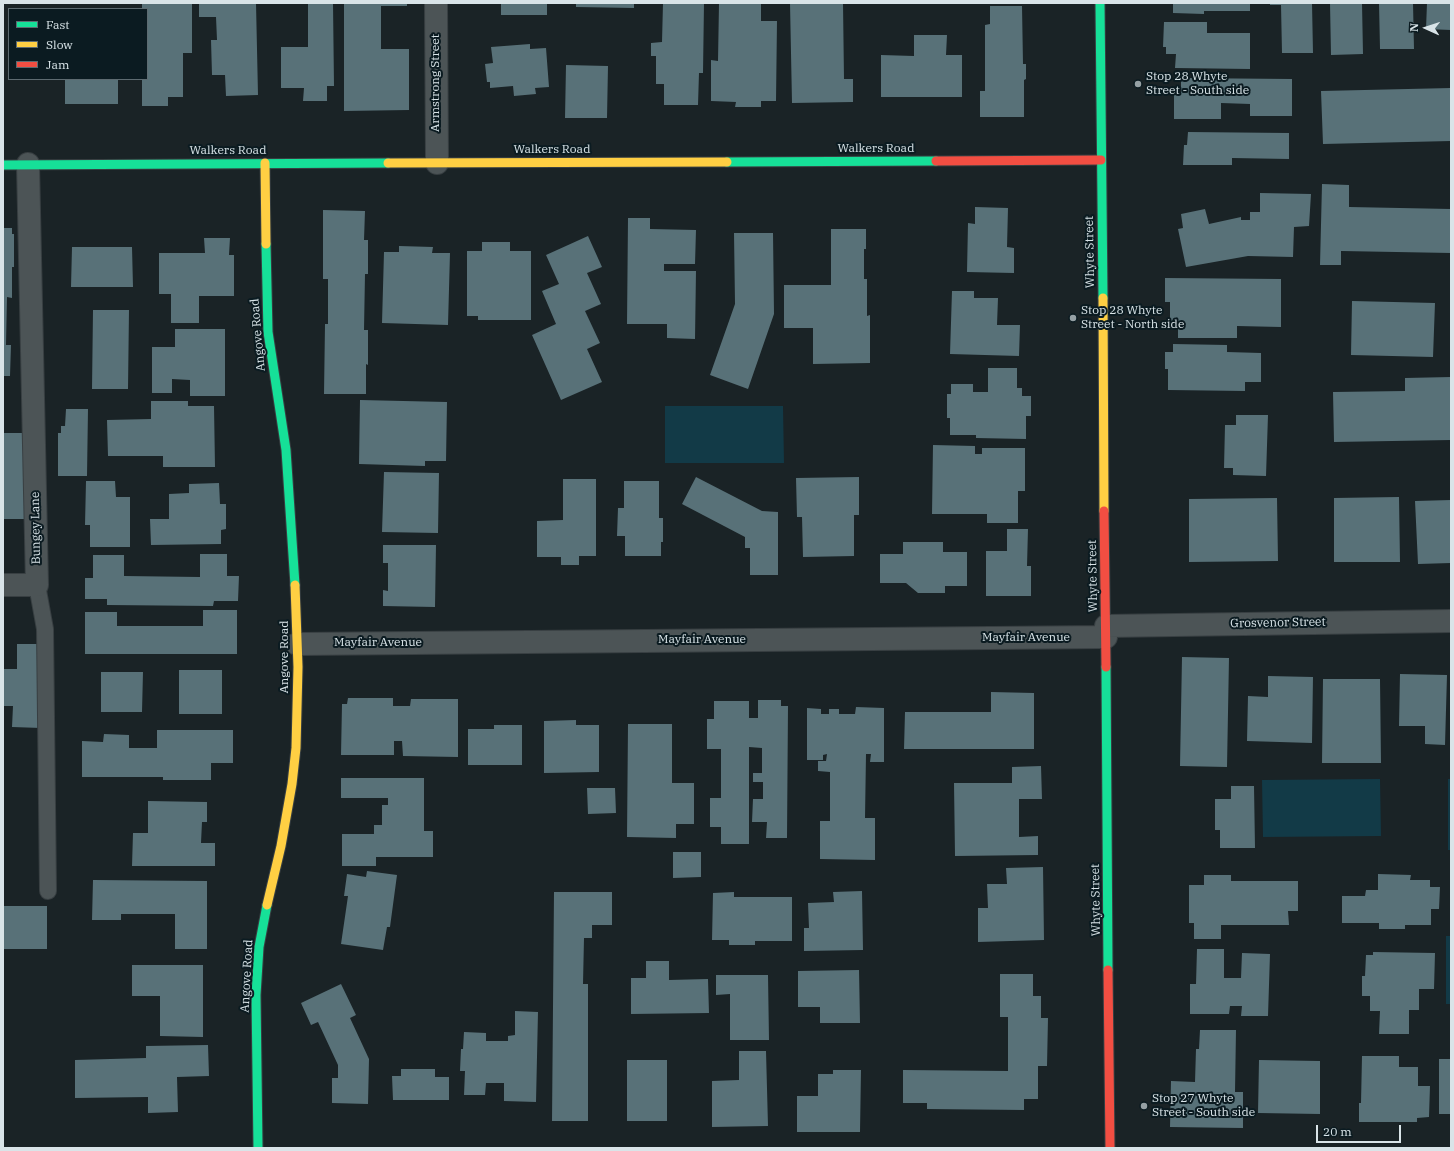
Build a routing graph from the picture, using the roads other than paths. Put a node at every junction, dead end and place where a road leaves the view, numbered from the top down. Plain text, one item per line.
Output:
1 (436, 3) edge
2 (1100, 3) edge
3 (1101, 160) junction
4 (265, 163) junction
5 (436, 163) junction
6 (28, 164) junction
7 (3, 165) edge
8 (3, 585) edge
9 (37, 585) junction
10 (1451, 621) edge
11 (1106, 631) junction
12 (297, 644) junction
13 (48, 891) dead end
14 (258, 1148) edge
15 (1110, 1148) edge

1 - 5 street, Armstrong Street
2 - 3 street, Whyte Street
3 - 5 street, Walkers Road
3 - 11 street, Whyte Street
4 - 5 street, Walkers Road
4 - 6 street, Walkers Road
4 - 12 street, Angove Road
6 - 7 street, Walkers Road
6 - 9 street, Bungey Lane
8 - 9 street
9 - 13 lane, Bungey Lane
10 - 11 street, Grosvenor Street
11 - 12 street, Mayfair Avenue
11 - 15 street, Whyte Street
12 - 14 street, Angove Road

